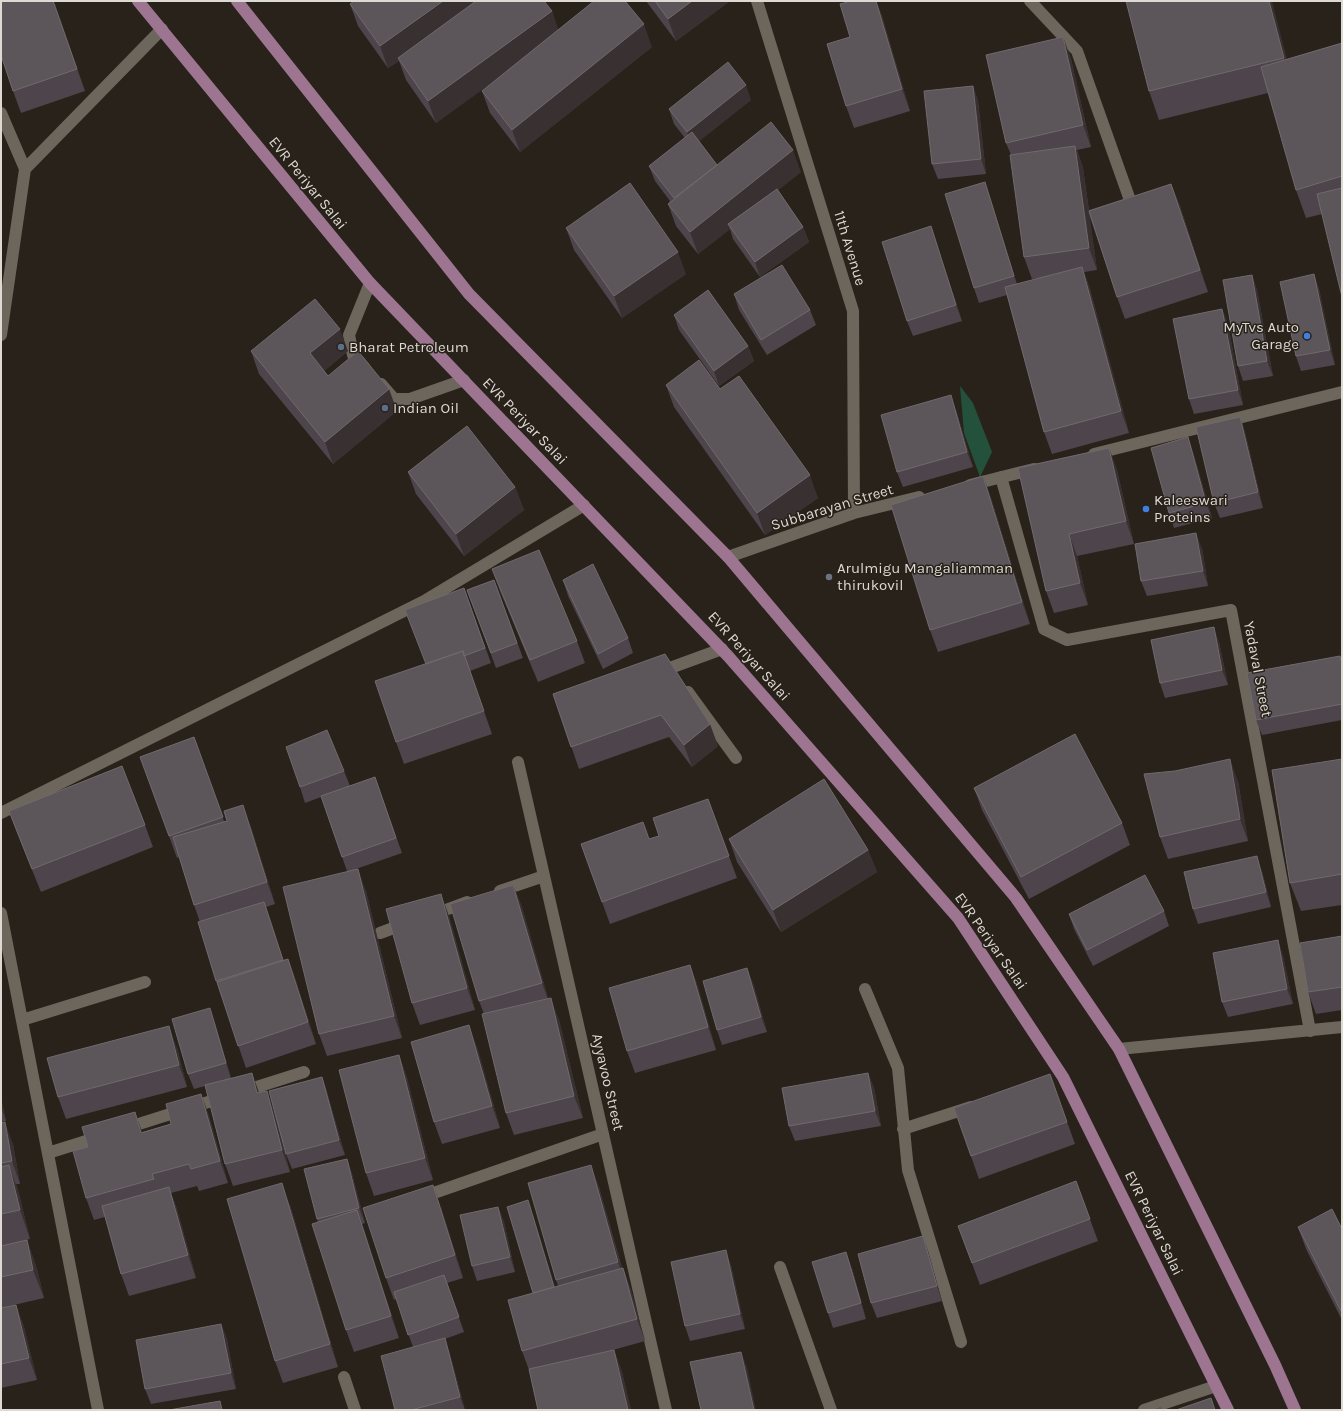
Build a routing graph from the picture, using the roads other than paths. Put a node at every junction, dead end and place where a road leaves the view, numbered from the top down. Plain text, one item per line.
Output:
1 (138, 1) edge
2 (237, 1) edge
3 (757, 1) edge
4 (1030, 1) edge
5 (162, 29) junction
6 (1, 113) edge
7 (26, 168) junction
8 (1131, 203) edge
9 (370, 283) junction
10 (1, 335) edge
11 (464, 380) junction
12 (1342, 392) edge
13 (1086, 456) edge
14 (1048, 465) edge
15 (1001, 477) junction
16 (962, 486) edge
17 (931, 494) edge
18 (584, 505) junction
19 (854, 513) junction
20 (728, 557) junction
21 (722, 649) junction
22 (676, 674) junction
23 (649, 676) edge
24 (736, 758) dead end
25 (518, 762) dead end
26 (1, 813) edge
27 (544, 876) junction
28 (492, 894) edge
29 (477, 899) edge
30 (1, 913) edge
31 (380, 933) dead end
32 (146, 982) dead end
33 (865, 989) dead end
34 (22, 1020) junction
35 (1342, 1027) edge
36 (1310, 1031) junction
37 (1119, 1049) junction
38 (304, 1072) dead end
39 (1063, 1076) junction
40 (1049, 1081) edge
41 (983, 1103) edge
42 (903, 1129) junction
43 (603, 1134) junction
44 (48, 1153) junction
45 (432, 1194) edge
46 (780, 1267) dead end
47 (961, 1342) dead end
48 (344, 1377) dead end
49 (1216, 1386) junction
50 (95, 1410) edge
51 (355, 1410) edge
52 (666, 1410) edge
53 (831, 1410) edge
54 (1144, 1410) edge
55 (1228, 1410) edge
56 (1295, 1410) edge

1 - 5 main road, EVR Periyar Salai
2 - 20 main road
3 - 19 street, 11th Avenue
4 - 8 street
5 - 7 street
5 - 9 main road, EVR Periyar Salai
6 - 7 street
7 - 10 street
9 - 11 main road, EVR Periyar Salai
9 - 11 street
11 - 18 main road, EVR Periyar Salai
12 - 13 street
14 - 15 street
15 - 16 street
15 - 36 street, Yadaval Street
17 - 19 street, Subbarayan Street
18 - 21 main road, EVR Periyar Salai
18 - 26 street
19 - 20 street, Subbarayan Street
20 - 37 main road
21 - 22 street
21 - 39 main road, EVR Periyar Salai
22 - 23 street
22 - 24 street
25 - 27 street, Ayyavoo Street
27 - 28 street
27 - 43 street, Ayyavoo Street
29 - 31 street
30 - 34 street
32 - 34 street
33 - 42 street
34 - 44 street
35 - 36 street
36 - 37 street
37 - 56 main road
38 - 44 street
39 - 40 street
39 - 49 main road, EVR Periyar Salai
41 - 42 street
42 - 47 street
43 - 45 street
43 - 52 street, Ayyavoo Street
44 - 50 street
46 - 53 street
48 - 51 street
49 - 54 street
49 - 55 main road, EVR Periyar Salai

